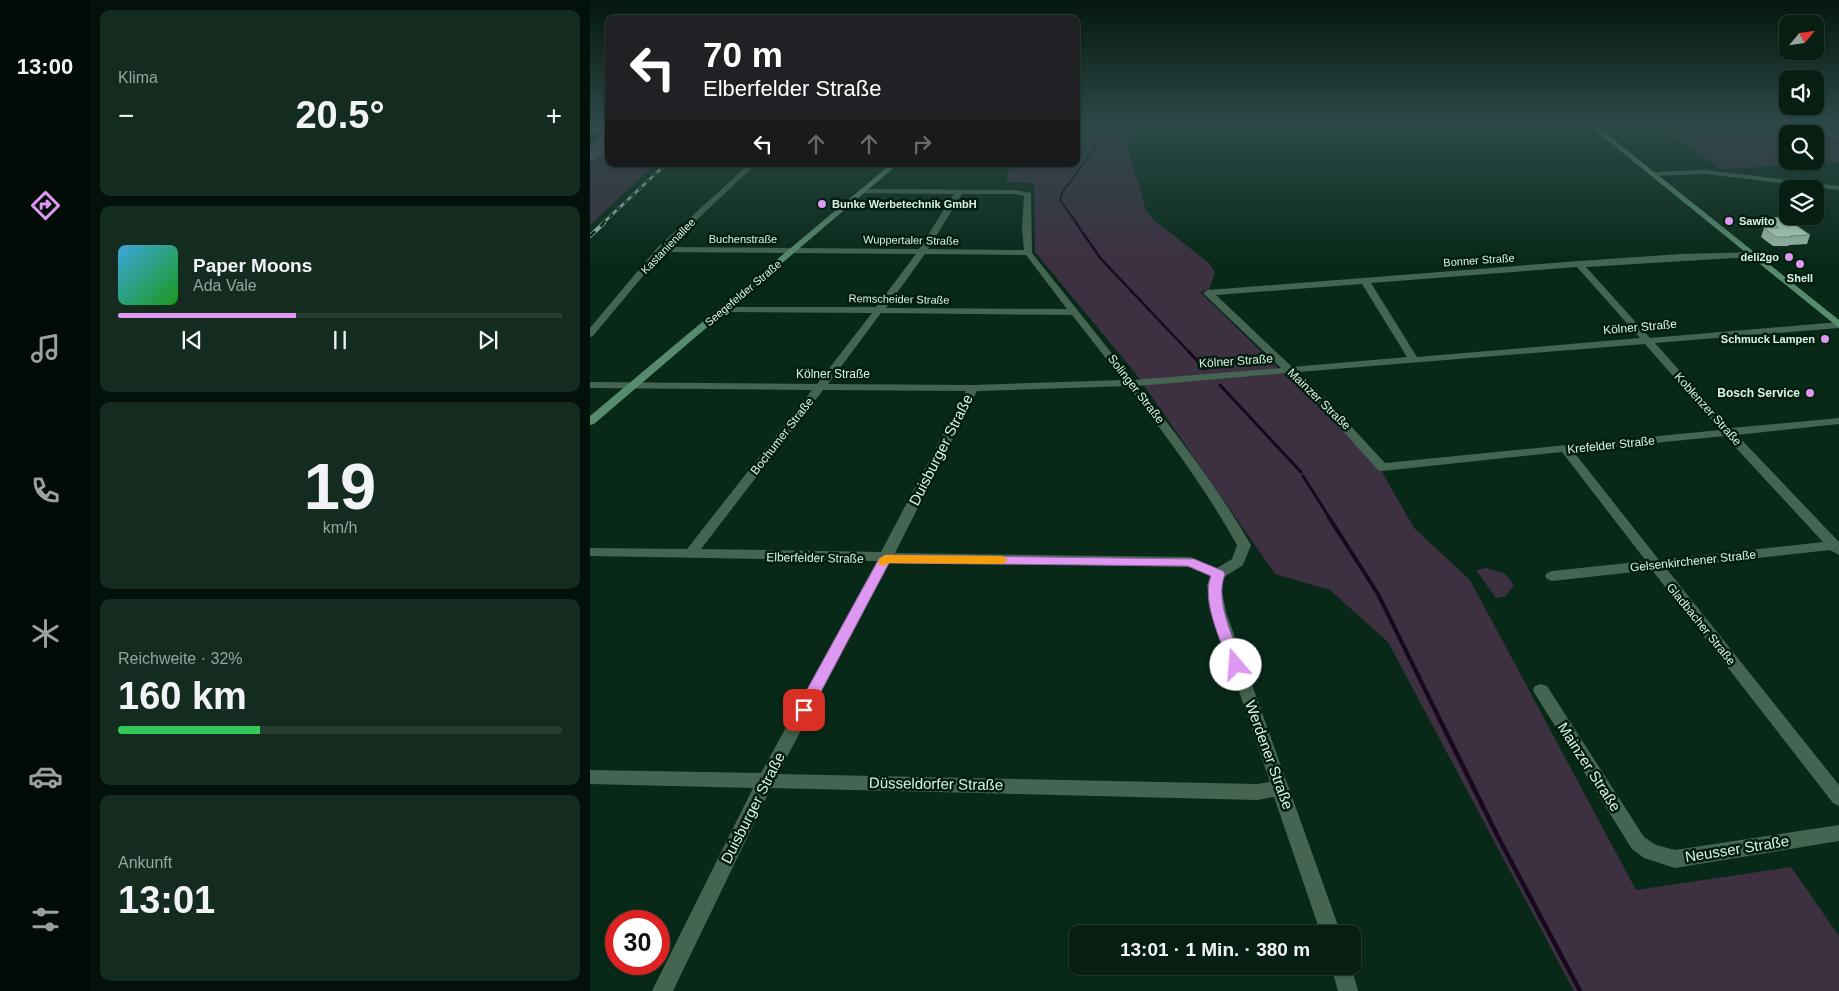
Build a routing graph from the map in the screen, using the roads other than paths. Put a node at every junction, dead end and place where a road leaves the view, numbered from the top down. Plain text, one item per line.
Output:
1 (747, 169) edge
2 (889, 169) edge
3 (1646, 169) edge
4 (1652, 174) junction
5 (1839, 188) edge
6 (862, 191) junction
7 (959, 192) junction
8 (662, 249) junction
9 (794, 250) junction
10 (922, 252) junction
11 (1028, 253) junction
12 (1751, 254) junction
13 (1579, 264) junction
14 (1365, 281) junction
15 (1208, 293) joint
16 (724, 309) junction
17 (879, 310) junction
18 (1074, 312) junction
19 (1839, 325) edge
20 (590, 334) edge
21 (1646, 340) junction
22 (1413, 359) junction
23 (1290, 371) junction
24 (1132, 383) junction
25 (590, 385) edge
26 (634, 386) junction
27 (819, 388) junction
28 (973, 388) junction
29 (1839, 421) edge
30 (590, 422) edge
31 (1728, 432) junction
32 (1565, 449) junction
33 (1382, 467) joint
34 (1836, 548) edge
35 (590, 552) edge
36 (690, 555) junction
37 (885, 559) junction
38 (1654, 565) junction
39 (1218, 574) junction
40 (1552, 576) dead end
41 (1540, 690) dead end
42 (590, 777) edge
43 (766, 780) junction
44 (1281, 788) junction
45 (1839, 798) edge
46 (1839, 833) edge
47 (1638, 843) joint
48 (1329, 925) edge
49 (1344, 975) edge
50 (662, 991) edge
51 (1348, 991) edge

1 - 8 street, Kastanienallee
2 - 6 main road, Seegefelder Straße
3 - 4 main road
4 - 5 street
4 - 12 main road
6 - 7 street
6 - 9 main road, Seegefelder Straße
7 - 10 street, Bochumer Straße
7 - 11 street
8 - 9 street, Buchenstraße
8 - 20 street, Kastanienallee
9 - 10 street, Wuppertaler Straße
9 - 16 main road, Seegefelder Straße
10 - 11 street, Wuppertaler Straße
10 - 17 street, Bochumer Straße
11 - 18 street, Solinger Straße
12 - 13 street, Bonner Straße
12 - 19 main road
13 - 14 street, Bonner Straße
13 - 21 street, Koblenzer Straße
14 - 15 street, Bonner Straße
14 - 22 street
15 - 23 street, Mainzer Straße
16 - 17 street, Remscheider Straße
16 - 26 main road, Seegefelder Straße
17 - 18 street, Remscheider Straße
17 - 27 street, Bochumer Straße
18 - 24 street, Solinger Straße
19 - 21 street, Kölner Straße
21 - 22 street, Kölner Straße
21 - 31 street, Koblenzer Straße
22 - 23 street, Kölner Straße
23 - 24 street, Kölner Straße
23 - 33 street, Mainzer Straße
24 - 28 street, Kölner Straße
24 - 39 street, Solinger Straße
25 - 26 street
26 - 27 street, Kölner Straße
26 - 30 main road, Seegefelder Straße
27 - 28 street, Kölner Straße
27 - 36 street, Bochumer Straße
28 - 37 street, Duisburger Straße
29 - 31 street, Krefelder Straße
31 - 32 street, Krefelder Straße
31 - 34 street, Koblenzer Straße
32 - 33 street, Krefelder Straße
32 - 38 street, Gladbacher Straße
34 - 38 street, Gelsenkirchener Straße
35 - 36 street, Elberfelder Straße
36 - 37 street, Elberfelder Straße
37 - 39 street, Elberfelder Straße
37 - 43 street, Duisburger Straße
38 - 40 street, Gelsenkirchener Straße
38 - 45 street, Gladbacher Straße
39 - 44 street, Werdener Straße
41 - 47 street, Mainzer Straße
42 - 43 street, Düsseldorfer Straße
43 - 44 street, Düsseldorfer Straße
43 - 50 street, Duisburger Straße
44 - 48 street, Werdener Straße
46 - 47 street, Neusser Straße
49 - 51 street

